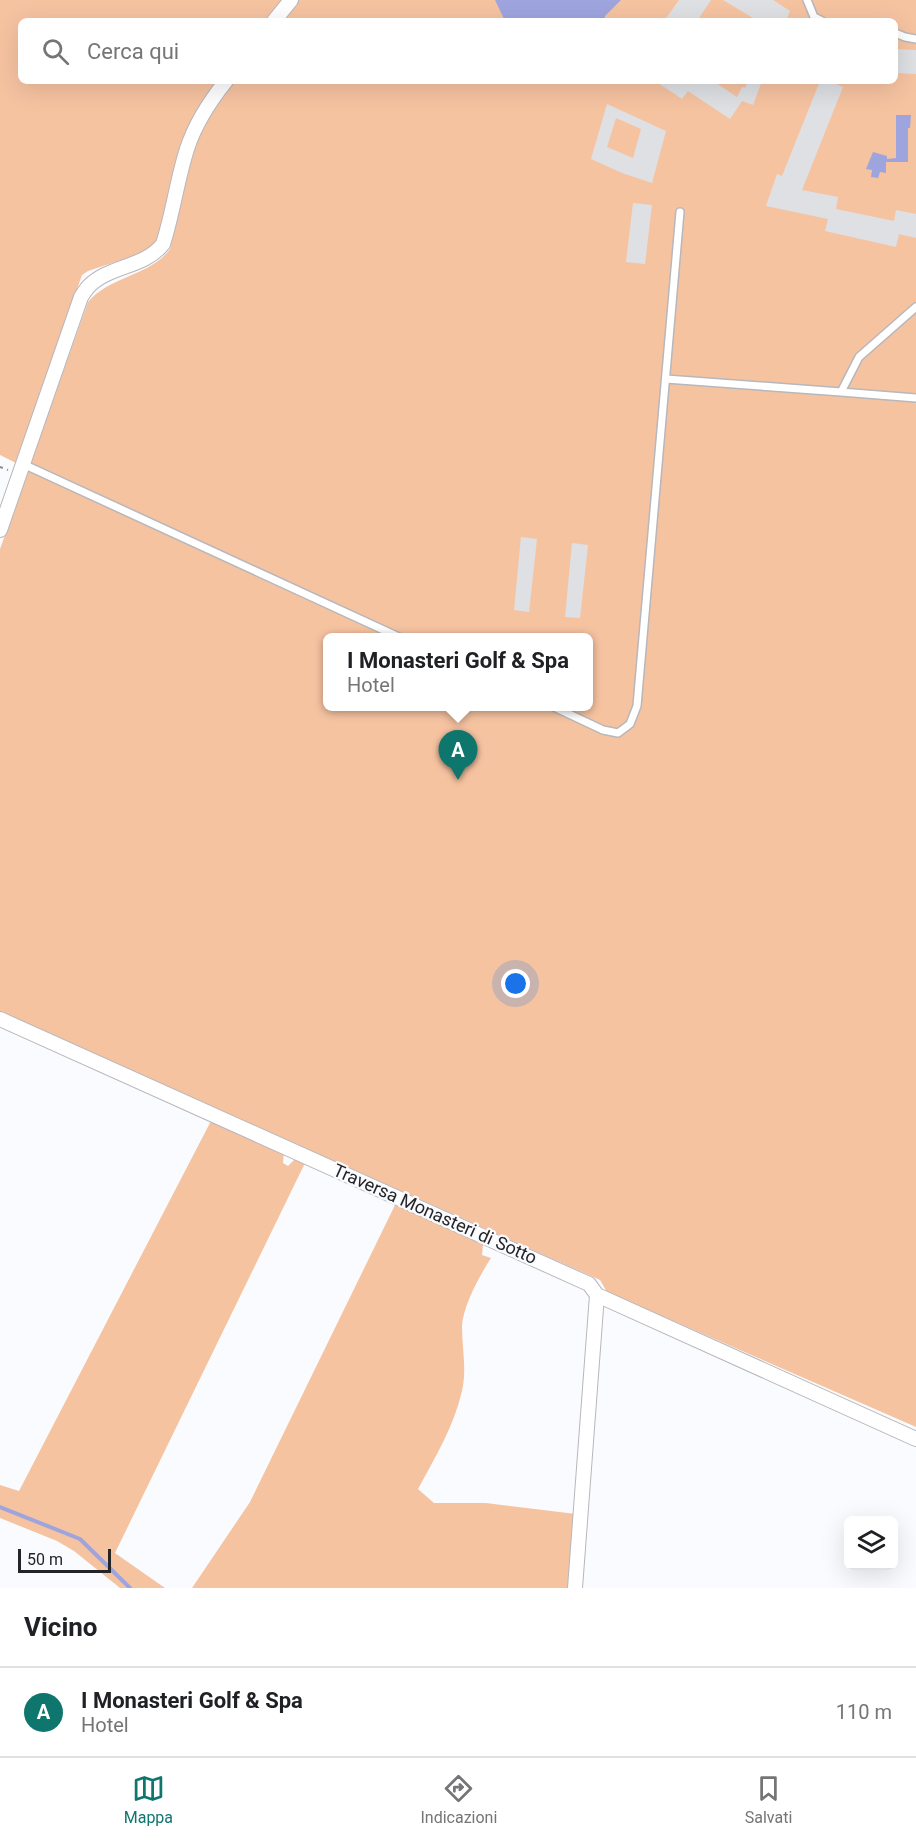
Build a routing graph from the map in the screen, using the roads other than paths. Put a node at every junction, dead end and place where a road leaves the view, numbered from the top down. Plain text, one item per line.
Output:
1 (291, 0) edge
2 (807, 0) edge
3 (276, 18) edge
4 (816, 18) edge
5 (898, 34) edge
6 (916, 39) edge
7 (224, 84) edge
8 (680, 212) dead end
9 (916, 307) edge
10 (666, 379) junction
11 (841, 392) junction
12 (916, 398) edge
13 (23, 464) junction
14 (0, 530) edge
15 (390, 633) edge
16 (563, 711) edge
17 (0, 1019) edge
18 (597, 1295) junction
19 (916, 1439) edge
20 (575, 1588) edge

1 - 3 street
2 - 4 lane
5 - 6 lane
7 - 13 street
8 - 10 lane
9 - 11 lane
10 - 11 lane
10 - 16 lane
11 - 12 lane
13 - 14 street
13 - 15 lane
17 - 18 street, Traversa Monasteri di Sotto
18 - 19 street, Traversa Monasteri di Sotto
18 - 20 street

